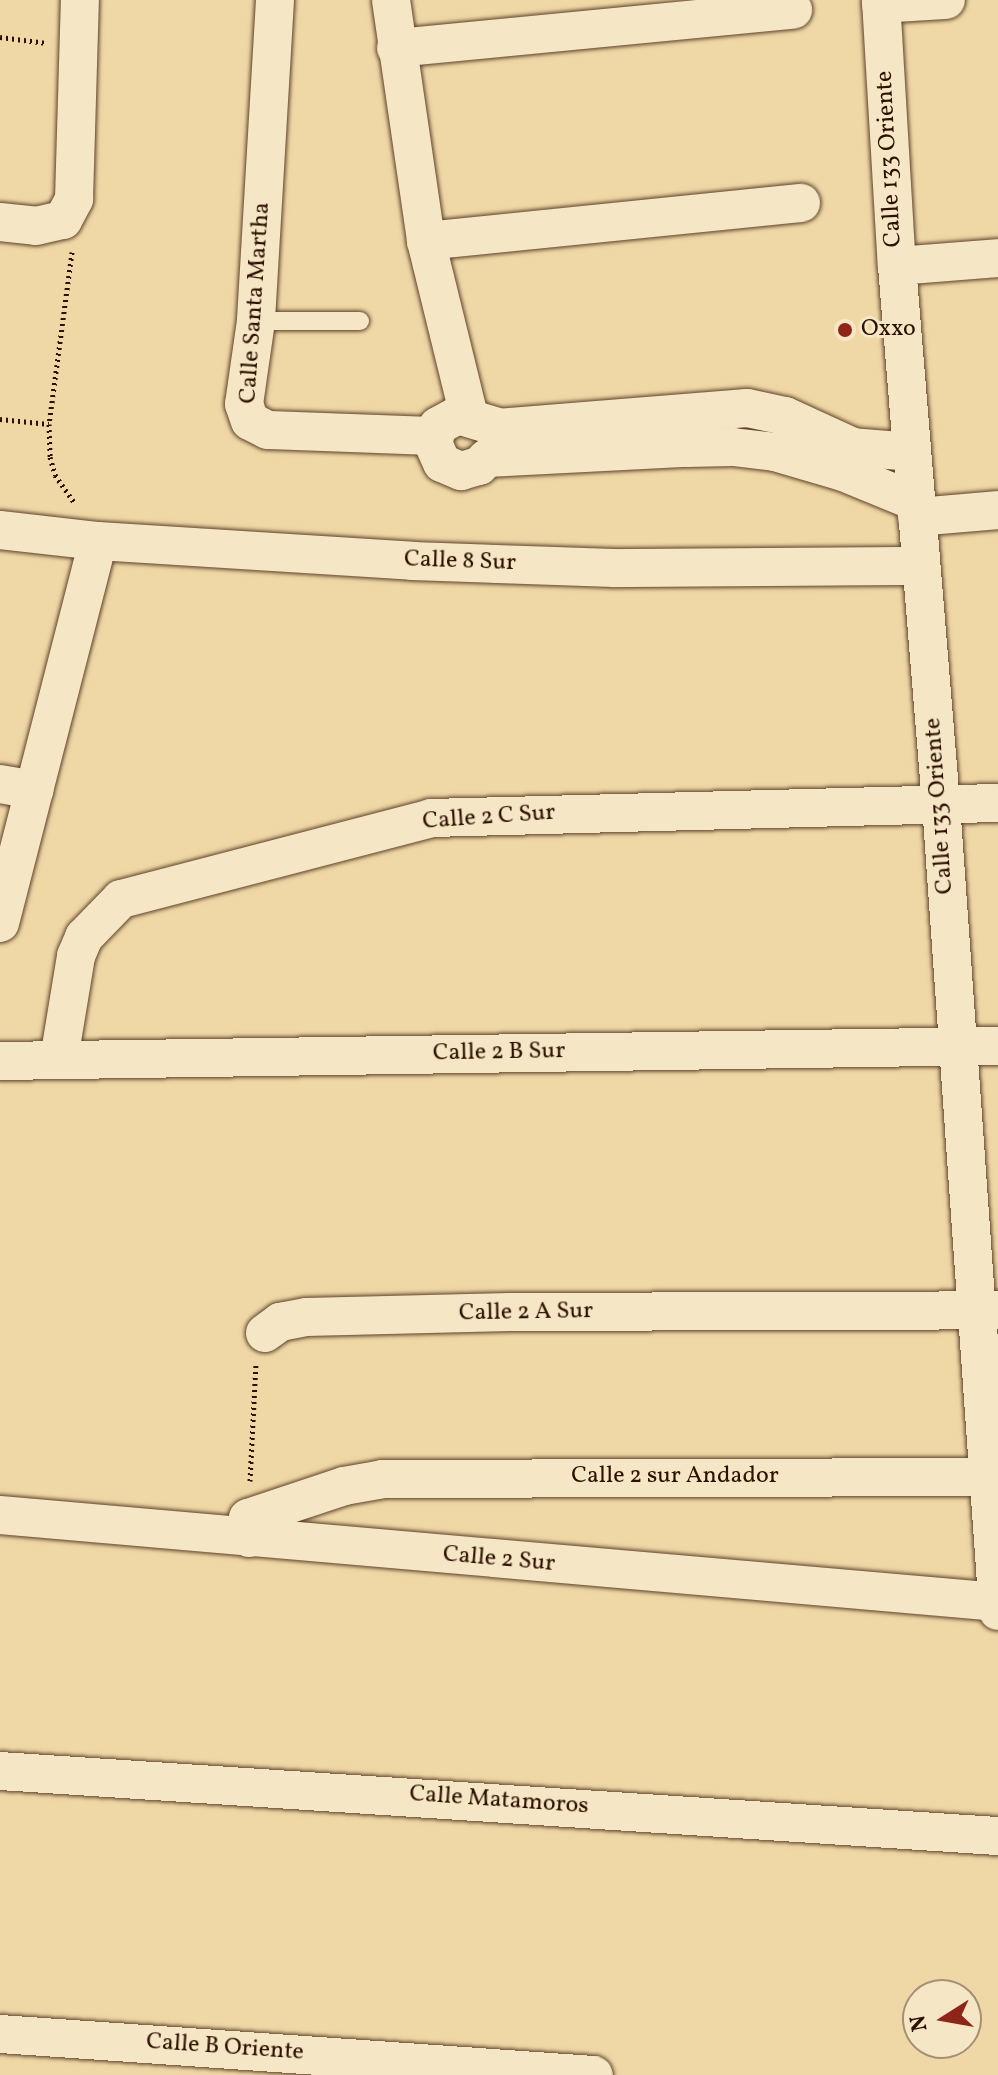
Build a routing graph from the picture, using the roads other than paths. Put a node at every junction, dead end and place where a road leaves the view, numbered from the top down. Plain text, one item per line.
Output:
1 (80, 0) edge
2 (275, 0) edge
3 (391, 0) edge
4 (946, 0) edge
5 (881, 2) edge
6 (748, 7) edge
7 (793, 10) dead end
8 (396, 48) junction
9 (801, 203) dead end
10 (0, 222) edge
11 (426, 241) junction
12 (998, 258) edge
13 (897, 266) junction
14 (256, 321) junction
15 (360, 321) dead end
16 (469, 416) junction
17 (785, 416) junction
18 (435, 446) junction
19 (775, 452) junction
20 (912, 452) junction
21 (916, 509) junction
22 (998, 510) edge
23 (0, 530) edge
24 (98, 541) junction
25 (921, 566) junction
26 (17, 787) edge
27 (998, 803) edge
28 (941, 804) junction
29 (0, 923) edge
30 (958, 1045) junction
31 (998, 1046) edge
32 (59, 1059) junction
33 (0, 1061) edge
34 (987, 1310) edge
35 (265, 1333) road end
36 (988, 1477) junction
37 (0, 1515) edge
38 (249, 1528) junction
39 (998, 1602) edge
40 (998, 1611) edge
41 (0, 1771) edge
42 (998, 1836) edge
43 (0, 2034) edge
44 (594, 2075) edge

1 - 10 street
2 - 14 street, Calle Santa Martha
3 - 8 street
4 - 5 street
5 - 13 street, Calle 133 Oriente
6 - 7 street
6 - 8 street
8 - 11 street
9 - 11 street
11 - 16 street
12 - 13 street
13 - 20 street, Calle 133 Oriente
14 - 15 lane
14 - 18 street, Calle Santa Martha
16 - 17 street
16 - 18 street
17 - 19 street
17 - 20 street
18 - 19 street, Calle Santa Martha
19 - 21 street
20 - 21 street, Calle 133 Oriente
21 - 22 street
21 - 25 street, Calle 133 Oriente
23 - 24 street, Calle 8 Sur
24 - 25 street, Calle 8 Sur
24 - 26 street
25 - 28 street, Calle 133 Oriente
26 - 29 street
27 - 28 street, Calle 2 C Sur
28 - 30 street, Calle 133 Oriente
28 - 32 street, Calle 2 C Sur
30 - 31 street, Calle 2 B Sur
30 - 32 street, Calle 2 B Sur
30 - 34 street, Calle 133 Oriente
32 - 33 street, Calle 2 B Sur
34 - 35 street, Calle 2 A Sur
34 - 36 street, Calle 133 Oriente
36 - 38 street, Calle 2 sur Andador
36 - 39 street, Calle 133 Oriente
37 - 38 street, Calle 2 Sur
38 - 39 street, Calle 2 Sur
39 - 40 street, Calle 133 Oriente
41 - 42 street, Calle Matamoros
43 - 44 street, Calle B Oriente

